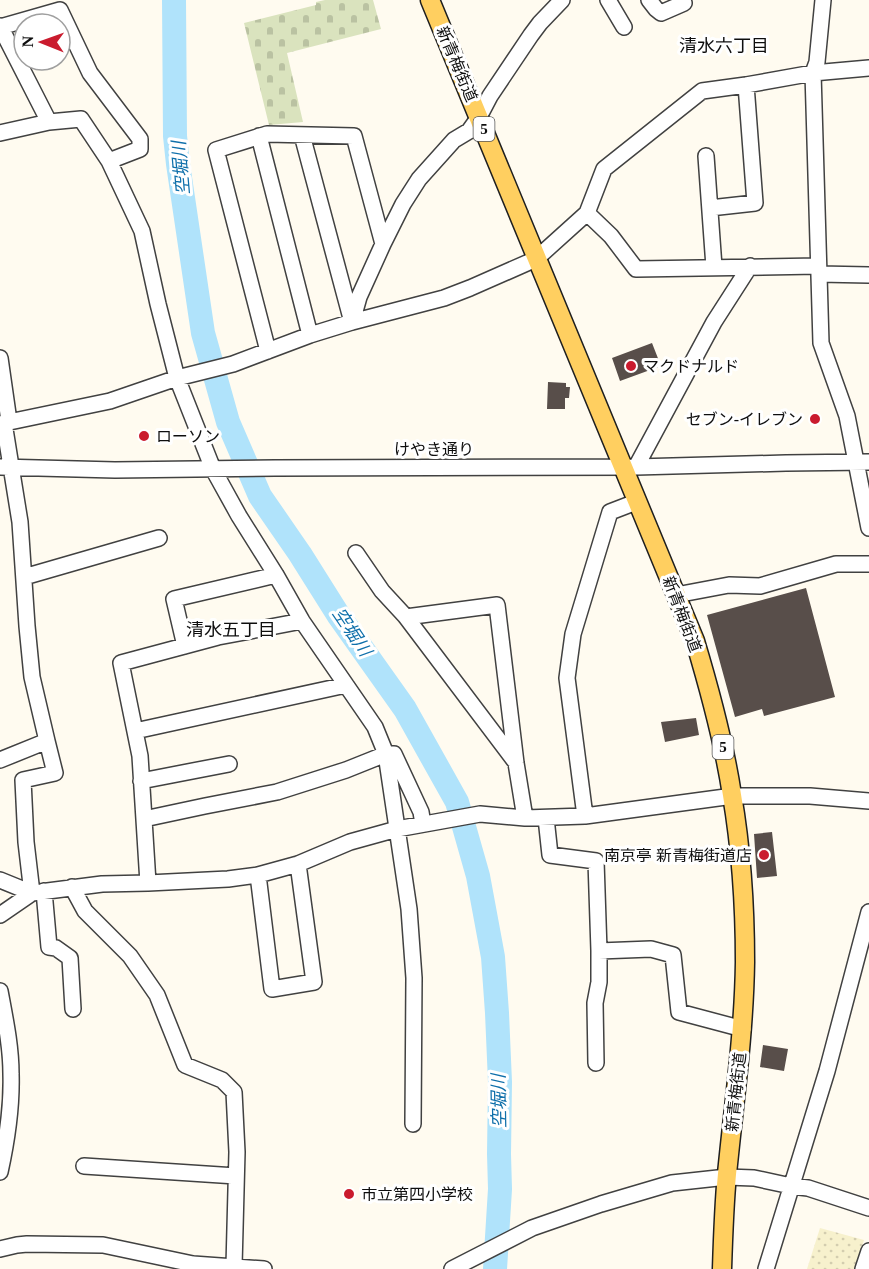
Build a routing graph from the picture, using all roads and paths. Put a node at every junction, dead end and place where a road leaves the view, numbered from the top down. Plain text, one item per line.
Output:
1 (430, 0) edge
2 (562, 0) edge
3 (608, 0) edge
4 (649, 0) edge
5 (823, 0) edge
6 (684, 3) dead end
7 (0, 27) edge
8 (624, 27) dead end
9 (869, 68) edge
10 (813, 73) junction
11 (746, 85) junction
12 (479, 117) junction
13 (49, 122) junction
14 (0, 133) edge
15 (302, 135) junction
16 (259, 136) junction
17 (706, 156) dead end
18 (108, 161) junction
19 (710, 208) junction
20 (587, 213) junction
21 (383, 244) junction
22 (536, 259) junction
23 (750, 266) junction
24 (714, 267) junction
25 (818, 270) junction
26 (869, 275) edge
27 (352, 322) junction
28 (310, 335) junction
29 (268, 351) junction
30 (0, 358) edge
31 (179, 378) junction
32 (4, 423) edge
33 (862, 462) edge
34 (6, 467) edge
35 (630, 467) junction
36 (217, 469) junction
37 (636, 502) junction
38 (869, 528) edge
39 (159, 538) dead end
40 (356, 553) dead end
41 (869, 564) edge
42 (276, 575) junction
43 (24, 577) junction
44 (676, 595) junction
45 (406, 617) junction
46 (302, 621) junction
47 (185, 646) junction
48 (346, 686) junction
49 (135, 731) junction
50 (47, 741) junction
51 (386, 754) junction
52 (0, 760) edge
53 (516, 763) junction
54 (229, 764) dead end
55 (141, 781) junction
56 (733, 796) junction
57 (869, 801) edge
58 (585, 816) junction
59 (525, 818) junction
60 (546, 818) junction
61 (144, 819) junction
62 (425, 823) junction
63 (397, 829) junction
64 (298, 864) junction
65 (258, 875) junction
66 (0, 880) edge
67 (148, 883) junction
68 (72, 887) junction
69 (38, 892) junction
70 (869, 912) edge
71 (0, 915) edge
72 (599, 951) junction
73 (0, 990) edge
74 (73, 1009) dead end
75 (742, 1029) junction
76 (596, 1063) dead end
77 (6, 1075) edge
78 (413, 1124) dead end
79 (84, 1166) dead end
80 (0, 1172) edge
81 (236, 1176) junction
82 (727, 1177) junction
83 (791, 1186) junction
84 (869, 1208) edge
85 (0, 1249) edge
86 (869, 1251) edge
87 (147, 1262) edge
88 (234, 1266) junction
89 (264, 1269) edge
90 (453, 1269) edge
91 (722, 1269) edge
92 (766, 1269) edge
93 (863, 1269) edge

1 - 12 main road, 新青梅街道 / 5
2 - 12 street
3 - 8 street
4 - 6 street
5 - 10 street
7 - 13 street
7 - 18 street
9 - 10 street
10 - 11 street
10 - 25 street
11 - 19 street
11 - 20 street
12 - 21 street
12 - 22 main road, 新青梅街道 / 5
13 - 14 street
13 - 18 street
15 - 16 street
15 - 21 street
15 - 27 street
16 - 28 street
16 - 29 street
17 - 19 street
18 - 31 street
19 - 24 street
20 - 22 street
20 - 24 street
21 - 27 street
22 - 27 street
22 - 35 main road, 新青梅街道 / 5
23 - 24 street
23 - 25 street
23 - 35 street
25 - 26 street
25 - 33 street
27 - 28 street
28 - 29 street
29 - 31 street
30 - 32 street
31 - 32 street
31 - 36 street
32 - 34 street
33 - 35 street, けやき通り
33 - 38 street
34 - 36 street, けやき通り
34 - 43 street
35 - 36 street, けやき通り
35 - 37 main road, 新青梅街道 / 5
36 - 42 street
37 - 44 main road, 新青梅街道 / 5
37 - 58 street
39 - 43 street
40 - 45 street
41 - 44 street
42 - 46 street
42 - 47 street
43 - 50 street
44 - 56 main road, 新青梅街道 / 5
45 - 53 street
45 - 53 street
46 - 47 street
46 - 48 street
47 - 49 street
48 - 49 street
48 - 51 street
49 - 55 street
50 - 52 street
50 - 69 street
51 - 61 street
51 - 62 street
51 - 63 street
53 - 59 street
54 - 55 street
55 - 61 street
56 - 57 street
56 - 58 street
56 - 75 main road, 新青梅街道 / 5
58 - 60 street
59 - 60 street
59 - 62 street
60 - 72 street
61 - 67 street
62 - 63 street
63 - 64 street
63 - 78 street
64 - 65 street
64 - 65 street
65 - 67 street
66 - 69 street
67 - 68 street
68 - 69 street
68 - 81 street
69 - 71 street
69 - 74 street
70 - 83 street
72 - 75 street
72 - 76 street
73 - 77 street
75 - 82 main road, 新青梅街道 / 5
77 - 80 street
79 - 81 street
81 - 88 street
82 - 83 street
82 - 90 street
82 - 91 main road, 新青梅街道 / 5
83 - 84 street
83 - 92 street
85 - 87 street
86 - 93 street
87 - 88 street
88 - 89 street

